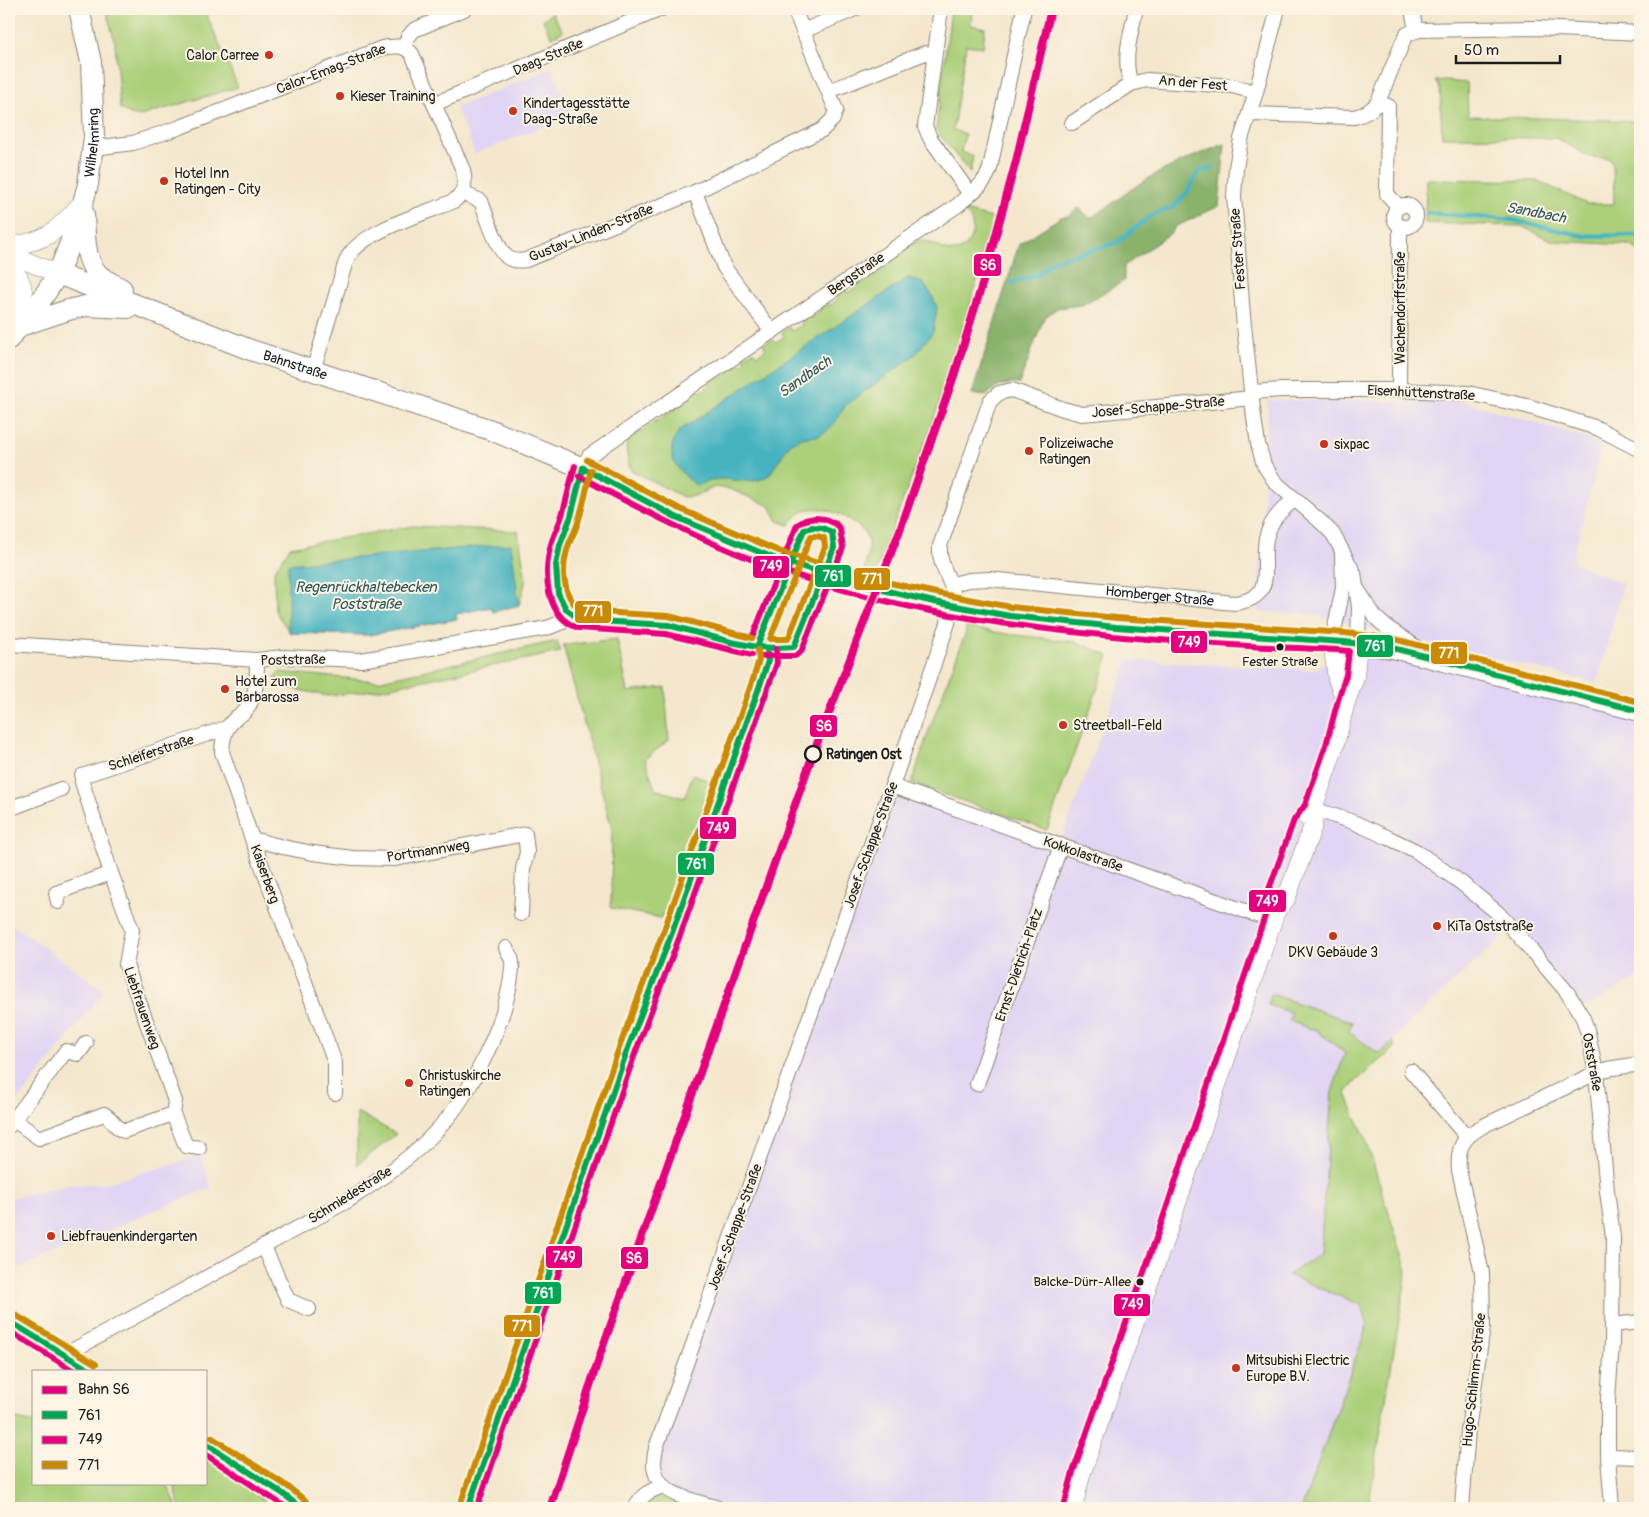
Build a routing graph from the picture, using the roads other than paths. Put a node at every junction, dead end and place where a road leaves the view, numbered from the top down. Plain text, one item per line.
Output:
1 (79, 9) edge
2 (464, 9) edge
3 (661, 9) edge
4 (794, 9) edge
5 (855, 9) edge
6 (941, 9) edge
7 (1024, 9) edge
8 (1136, 9) edge
9 (1278, 9) edge
10 (1412, 9) edge
11 (1416, 30) junction
12 (804, 31) junction
13 (1640, 33) edge
14 (404, 47) junction
15 (934, 55) junction
16 (1131, 84) junction
17 (829, 92) junction
18 (1256, 92) junction
19 (1378, 102) junction
20 (434, 104) junction
21 (1249, 114) junction
22 (1072, 123) dead end
23 (94, 148) junction
24 (462, 192) junction
25 (695, 192) junction
26 (970, 194) junction
27 (83, 202) junction
28 (9, 246) edge
29 (9, 254) edge
30 (9, 264) edge
31 (58, 274) junction
32 (150, 309) junction
33 (14, 332) edge
34 (772, 332) junction
35 (313, 371) junction
36 (1399, 390) junction
37 (1252, 395) junction
38 (1640, 450) edge
39 (583, 468) junction
40 (1295, 499) junction
41 (1342, 551) junction
42 (952, 584) junction
43 (1357, 588) junction
44 (572, 614) junction
45 (1332, 641) junction
46 (1358, 643) junction
47 (9, 644) edge
48 (1430, 656) junction
49 (260, 660) junction
50 (1346, 702) junction
51 (1640, 711) edge
52 (226, 728) junction
53 (82, 782) joint
54 (892, 786) junction
55 (61, 789) dead end
56 (9, 809) edge
57 (1313, 810) junction
58 (252, 838) junction
59 (1060, 846) junction
60 (111, 873) junction
61 (58, 902) dead end
62 (521, 914) dead end
63 (1275, 916) junction
64 (506, 948) dead end
65 (86, 1043) dead end
66 (1640, 1064) edge
67 (1411, 1071) dead end
68 (1596, 1073) junction
69 (977, 1084) dead end
70 (335, 1093) dead end
71 (173, 1114) junction
72 (11, 1123) edge
73 (1467, 1137) junction
74 (199, 1148) dead end
75 (264, 1247) junction
76 (310, 1309) dead end
77 (9, 1321) edge
78 (1640, 1322) edge
79 (1612, 1325) junction
80 (66, 1354) junction
81 (90, 1370) edge
82 (208, 1445) edge
83 (1608, 1456) junction
84 (1640, 1457) edge
85 (663, 1486) junction
86 (301, 1508) edge
87 (468, 1508) edge
88 (635, 1508) edge
89 (718, 1508) edge
90 (1073, 1508) edge
91 (1462, 1508) edge
92 (1612, 1508) edge

1 - 23 main road, Wilhelmring
2 - 14 street
3 - 20 street, Daag-Straße
4 - 12 street, Gustav-Linden-Straße
5 - 12 street
6 - 15 street
7 - 26 street, Bergstraße
8 - 16 street
9 - 18 street, Fester Straße
10 - 11 street
11 - 13 street
11 - 19 street
12 - 17 street, Gustav-Linden-Straße
14 - 20 street, Calor-Emag-Straße
14 - 23 street, Calor-Emag-Straße
15 - 17 street
15 - 26 street
16 - 18 street, An der Fest
16 - 22 street, An der Fest
17 - 25 street, Gustav-Linden-Straße
18 - 21 street, Fester Straße
19 - 21 street
19 - 36 street, Wachendorffstraße
20 - 24 street, Calor-Emag-Straße
21 - 37 street, Fester Straße
23 - 27 main road, Wilhelmring
24 - 25 street, Gustav-Linden-Straße
24 - 35 street
25 - 34 street
26 - 34 street, Bergstraße
27 - 28 street
27 - 31 main road, Wilhelmring
27 - 32 main road
29 - 31 street, Bahnstraße
30 - 33 street
31 - 32 main road, Bahnstraße
31 - 33 main road, Wilhelmring
32 - 33 main road
32 - 35 main road, Bahnstraße
34 - 39 street, Bergstraße
35 - 39 main road, Bahnstraße
36 - 37 street, Eisenhüttenstraße
36 - 38 street, Eisenhüttenstraße
37 - 40 street, Fester Straße
37 - 42 street, Josef-Schappe-Straße
39 - 44 street
39 - 45 main road, bridge
40 - 41 street, Fester Straße
40 - 42 street, Homberger Straße
41 - 43 street, Fester Straße
41 - 45 street
42 - 54 street, Josef-Schappe-Straße
43 - 46 street, Fester Straße
43 - 48 street, Fester Straße
44 - 49 street, Poststraße
44 - 87 street
45 - 46 main road
45 - 50 street
46 - 48 main road
46 - 50 street
47 - 49 street, Poststraße
48 - 51 main road
49 - 52 street
50 - 57 street
52 - 53 street, Schleiferstraße
52 - 58 street, Kaiserberg
53 - 60 street, Liebfrauenweg
54 - 59 street, Kokkolastraße
54 - 85 street, Josef-Schappe-Straße
55 - 56 street
57 - 63 street
57 - 68 street, Oststraße
58 - 62 street, Portmannweg
58 - 70 street, Kaiserberg
59 - 63 street, Kokkolastraße
59 - 69 street, Ernst-Dietrich-Platz
60 - 61 street
60 - 71 street, Liebfrauenweg
63 - 90 street
64 - 75 street, Schmiedestraße
65 - 72 street
66 - 68 street
67 - 73 street
68 - 73 street
68 - 79 street, Oststraße
71 - 72 street
71 - 74 street, Liebfrauenweg
73 - 91 street, Hugo-Schlimm-Straße
75 - 76 street
75 - 80 street, Schmiedestraße
77 - 80 street
78 - 79 street
79 - 83 street, Oststraße
80 - 81 street
82 - 86 street
83 - 84 street
83 - 92 street, Oststraße
85 - 88 street
85 - 89 street

